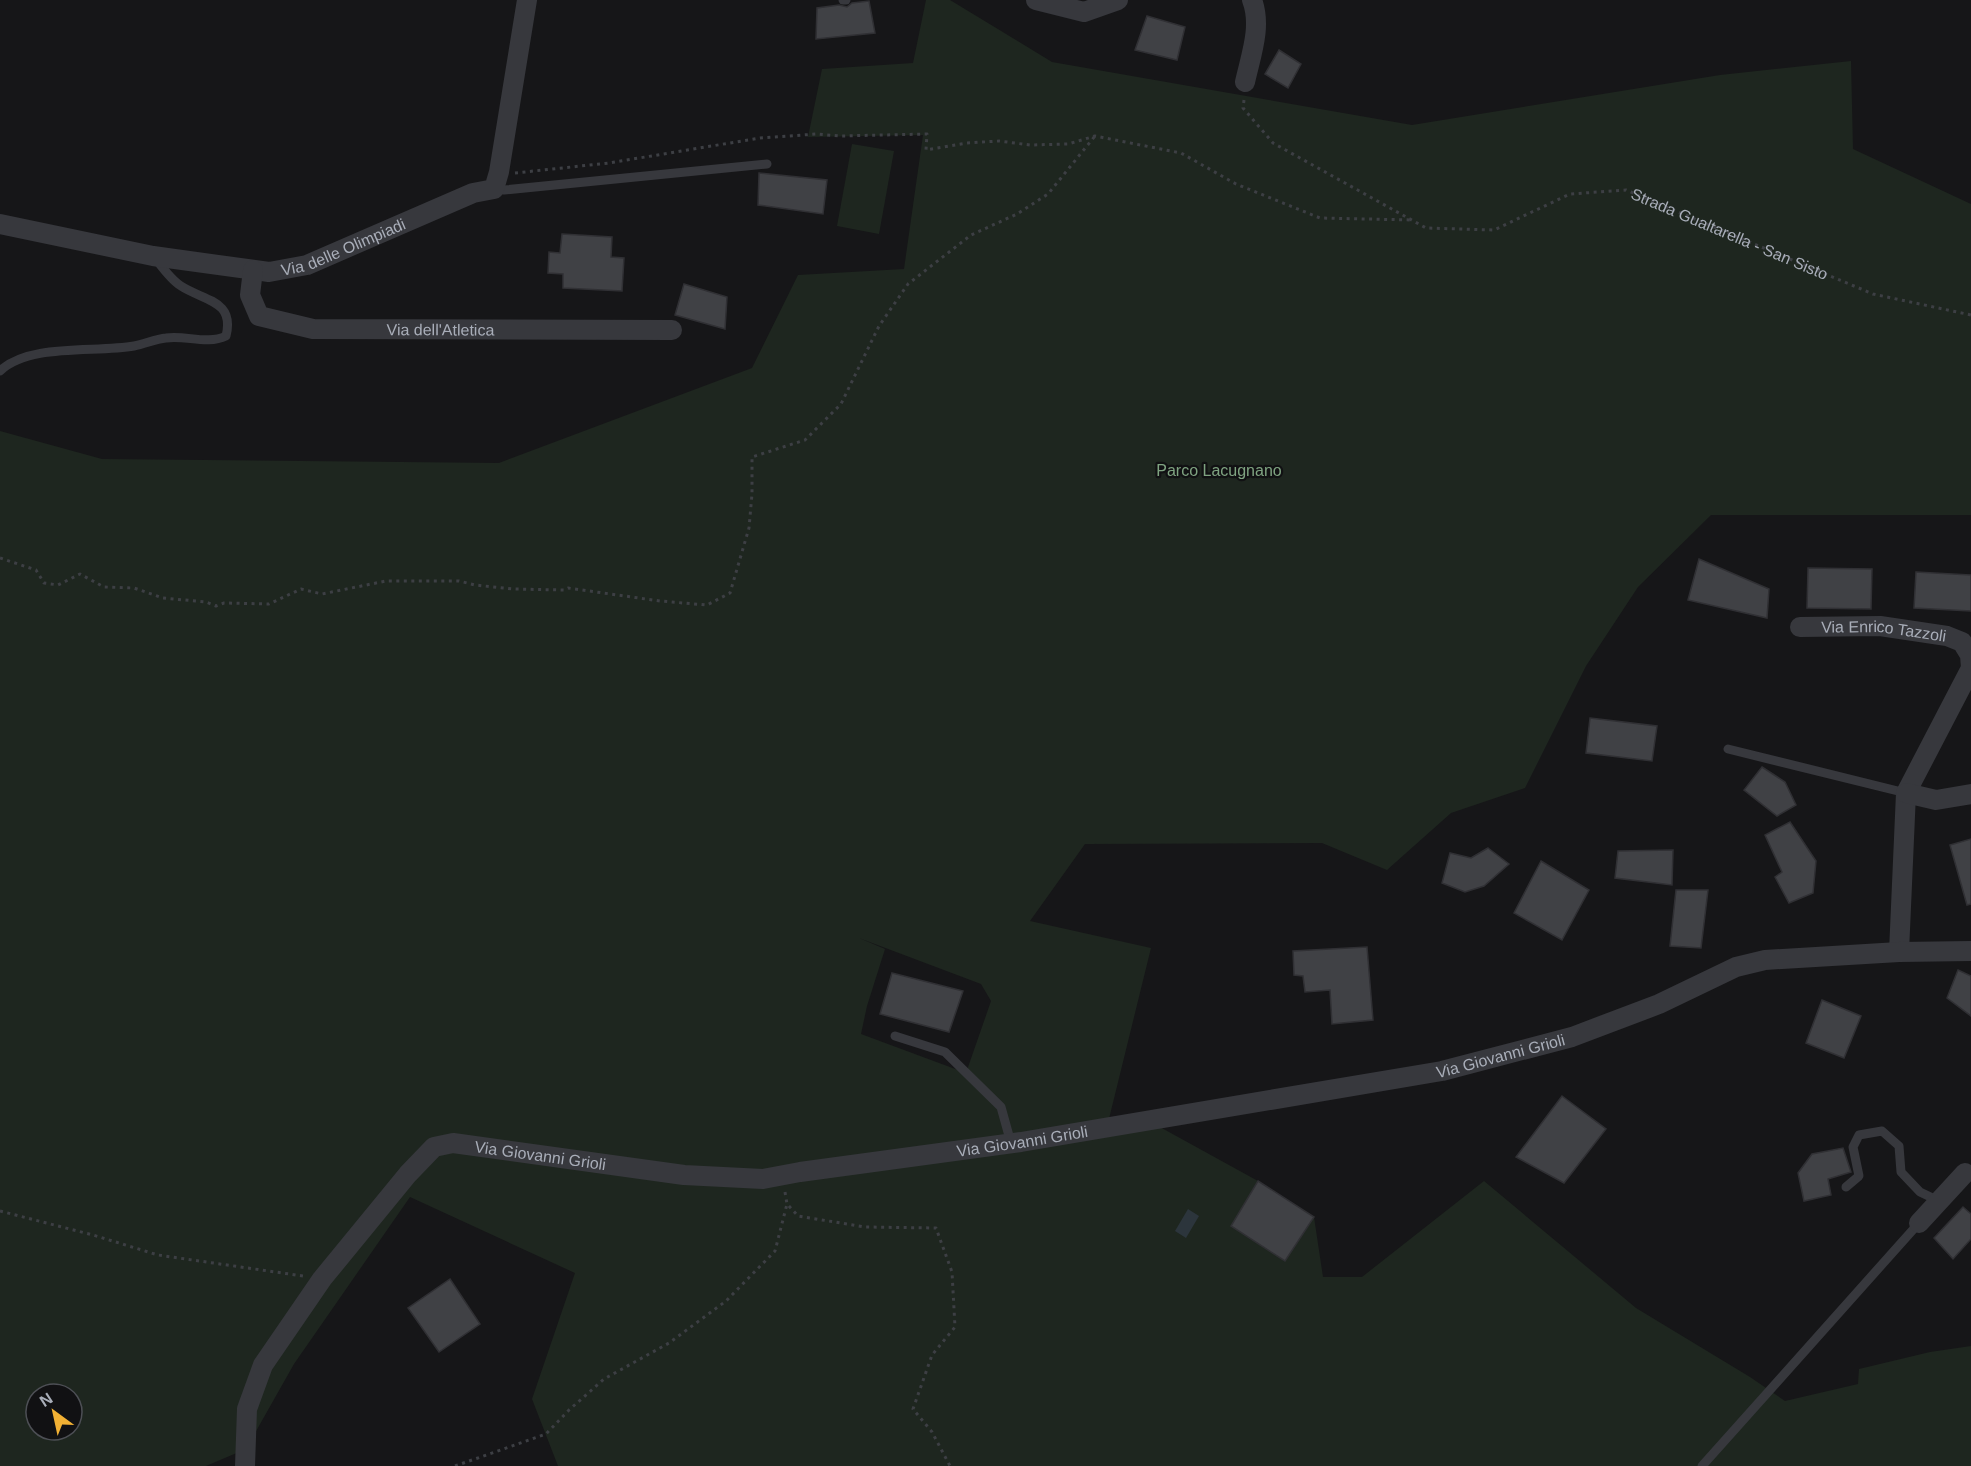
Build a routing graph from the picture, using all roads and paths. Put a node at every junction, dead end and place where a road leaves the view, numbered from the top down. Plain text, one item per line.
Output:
1 (527, 0) edge
2 (1036, 0) edge
3 (1118, 0) edge
4 (1252, 0) edge
5 (1245, 82) joint
6 (1095, 136) junction
7 (766, 164) dead end
8 (496, 181) junction
9 (1413, 220) junction
10 (0, 224) edge
11 (153, 256) junction
12 (253, 270) junction
13 (1971, 315) edge
14 (672, 330) dead end
15 (0, 371) edge
16 (0, 558) edge
17 (1800, 627) dead end
18 (1728, 749) dead end
19 (1906, 793) junction
20 (1971, 794) edge
21 (1971, 951) edge
22 (1899, 952) junction
23 (895, 1036) dead end
24 (1011, 1143) junction
25 (1969, 1167) edge
26 (782, 1175) junction
27 (1846, 1187) dead end
28 (1938, 1201) junction
29 (787, 1204) junction
30 (0, 1211) edge
31 (1919, 1223) joint
32 (322, 1279) junction
33 (246, 1466) edge
34 (455, 1466) edge
35 (950, 1466) edge
36 (1702, 1466) edge

1 - 8 street
2 - 3 street
4 - 5 street
5 - 9 path, Strada Gualtarella - San Sisto
6 - 8 path
6 - 9 path
6 - 16 path
7 - 8 lane
8 - 12 street, Via delle Olimpiadi
9 - 13 path, Strada Gualtarella - San Sisto
10 - 11 street, Via delle Olimpiadi
11 - 12 street, Via delle Olimpiadi
11 - 15 lane
12 - 14 street, Via dell'Atletica
17 - 19 street, Via Enrico Tazzoli
18 - 19 lane
19 - 20 street
19 - 22 street, Via Enrico Tazzoli
21 - 22 street, Via Giovanni Grioli
22 - 24 street, Via Giovanni Grioli
23 - 24 lane
24 - 26 street, Via Giovanni Grioli
25 - 28 street
26 - 29 path
26 - 32 street, Via Giovanni Grioli
27 - 28 lane
28 - 31 street
29 - 34 path
29 - 35 path
30 - 32 path
31 - 36 lane
32 - 33 street, Via Giovanni Grioli

